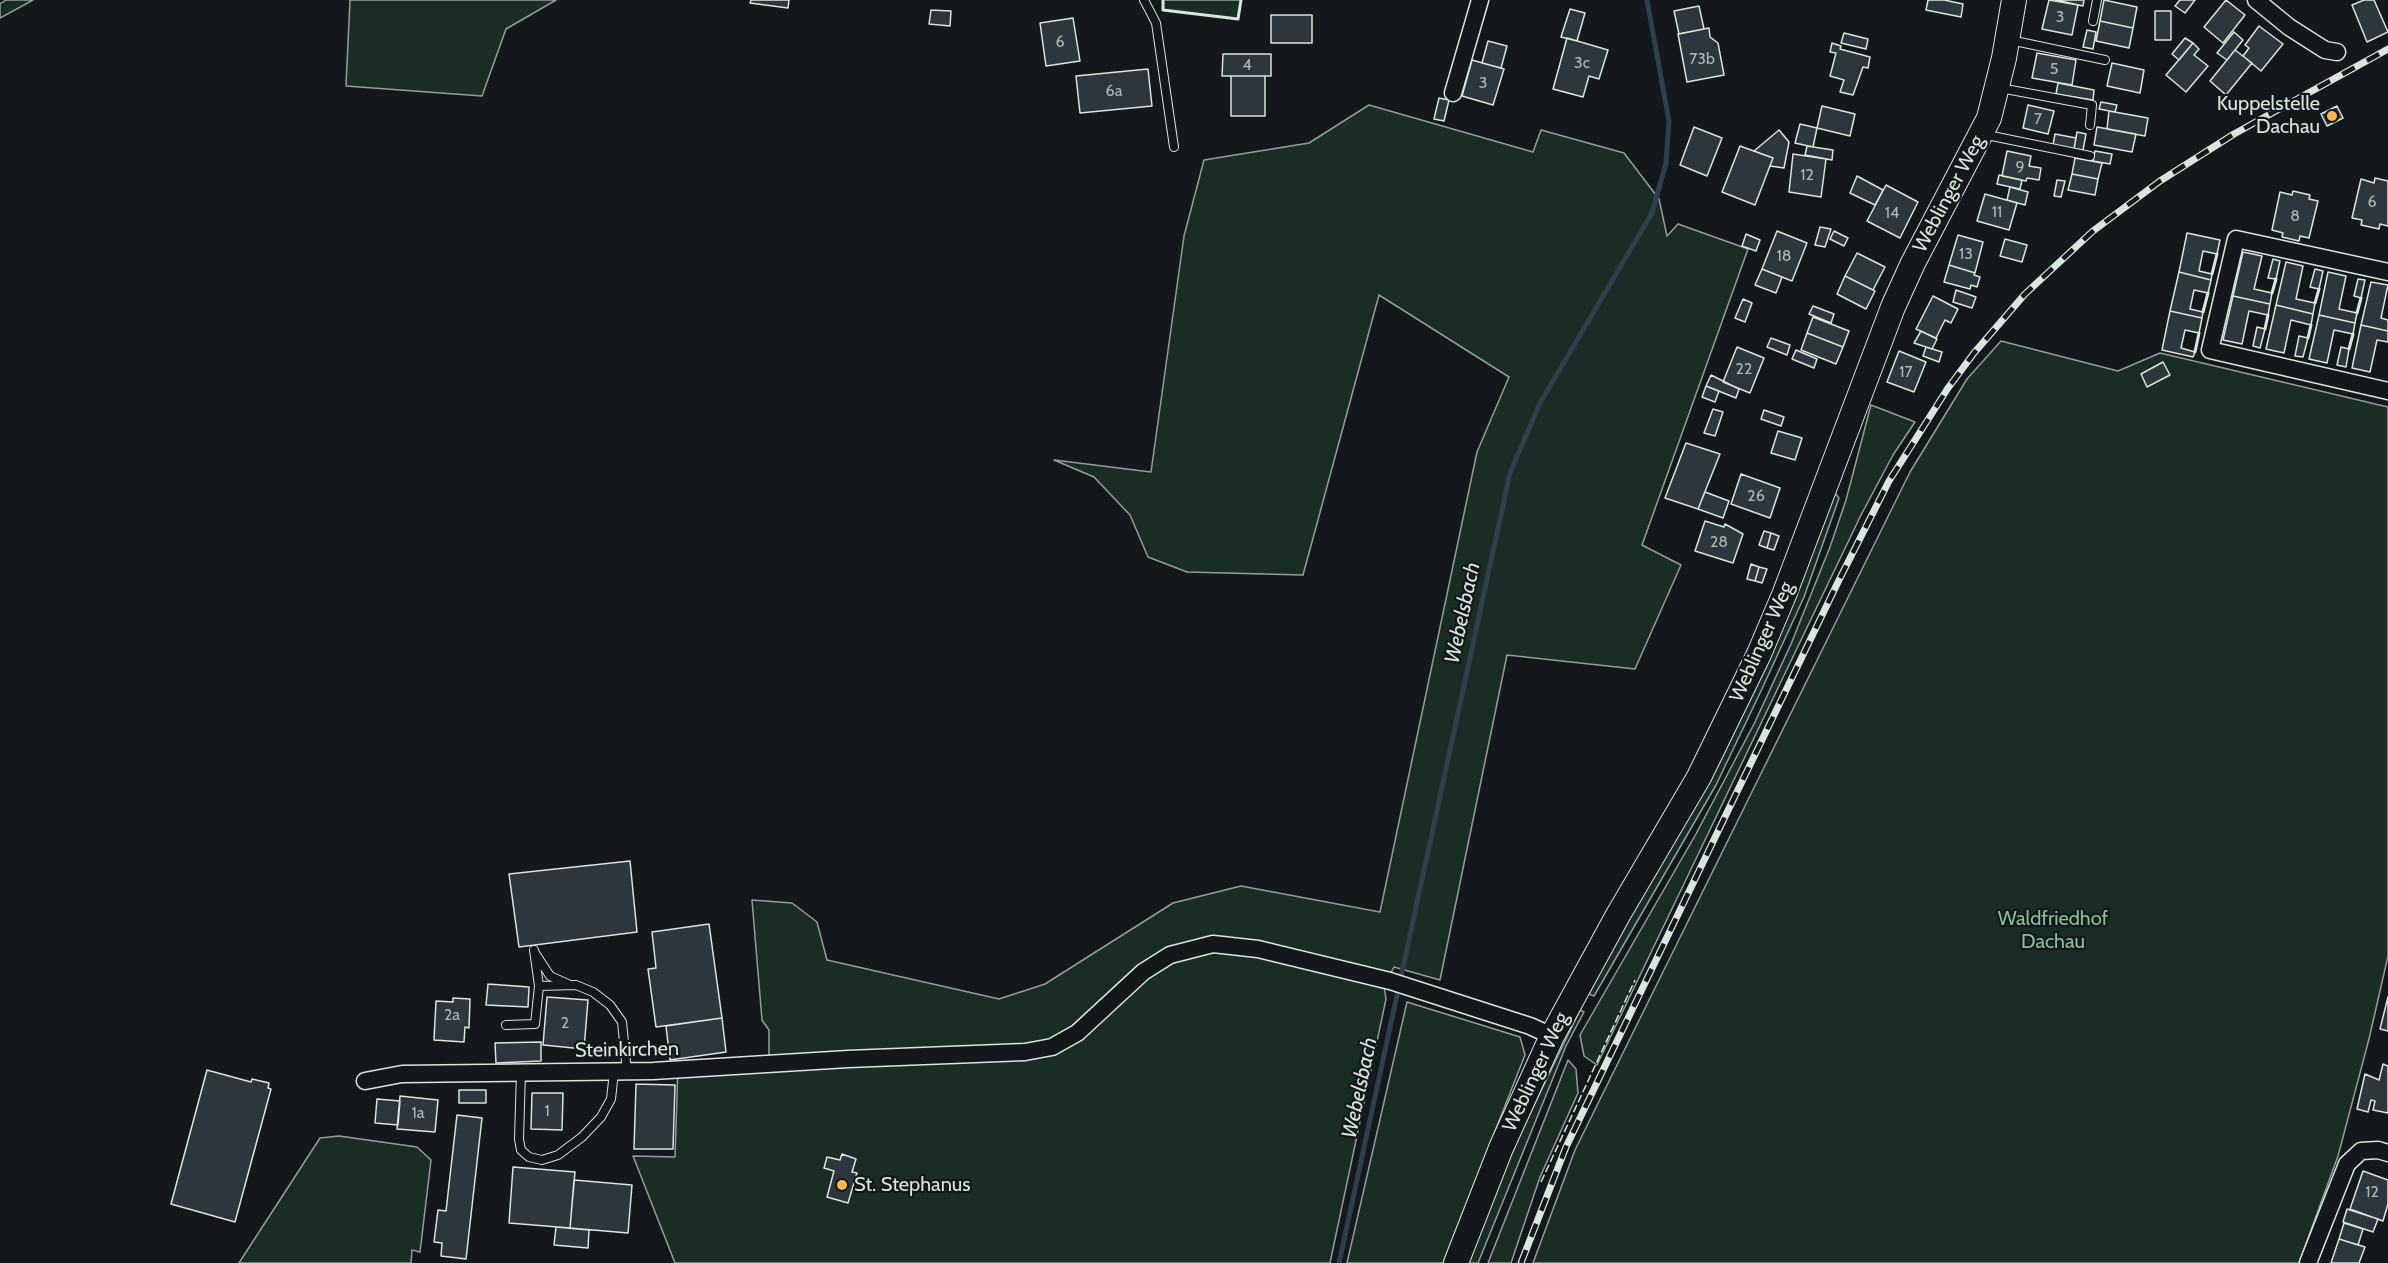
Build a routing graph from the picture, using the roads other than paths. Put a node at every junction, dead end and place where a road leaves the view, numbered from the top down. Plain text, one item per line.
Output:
1 (1144, 0) edge
2 (1480, 0) edge
3 (2014, 0) edge
4 (2097, 0) edge
5 (2256, 0) edge
6 (2093, 21) dead end
7 (2007, 39) junction
8 (2337, 52) dead end
9 (2105, 60) dead end
10 (1996, 87) junction
11 (1453, 93) dead end
12 (2090, 126) dead end
13 (1980, 134) junction
14 (1174, 147) dead end
15 (2090, 156) dead end
16 (2388, 272) edge
17 (2388, 391) edge
18 (571, 985) junction
19 (539, 986) junction
20 (506, 1025) dead end
21 (1552, 1036) junction
22 (521, 1072) junction
23 (621, 1072) junction
24 (365, 1081) dead end
25 (2388, 1153) edge
26 (1456, 1263) edge
27 (2308, 1263) edge

1 - 14 lane
2 - 11 street
3 - 7 street, Weblinger Weg
4 - 6 lane
5 - 8 street
7 - 9 lane
7 - 10 street, Weblinger Weg
10 - 12 lane
10 - 13 street, Weblinger Weg
13 - 15 lane
13 - 21 street, Weblinger Weg
16 - 17 street
18 - 19 lane
18 - 19 lane
18 - 23 lane
19 - 20 lane
21 - 23 street, Steinkirchen
21 - 26 street, Weblinger Weg
22 - 23 street, Steinkirchen
22 - 23 lane
22 - 24 street, Steinkirchen
25 - 27 street

